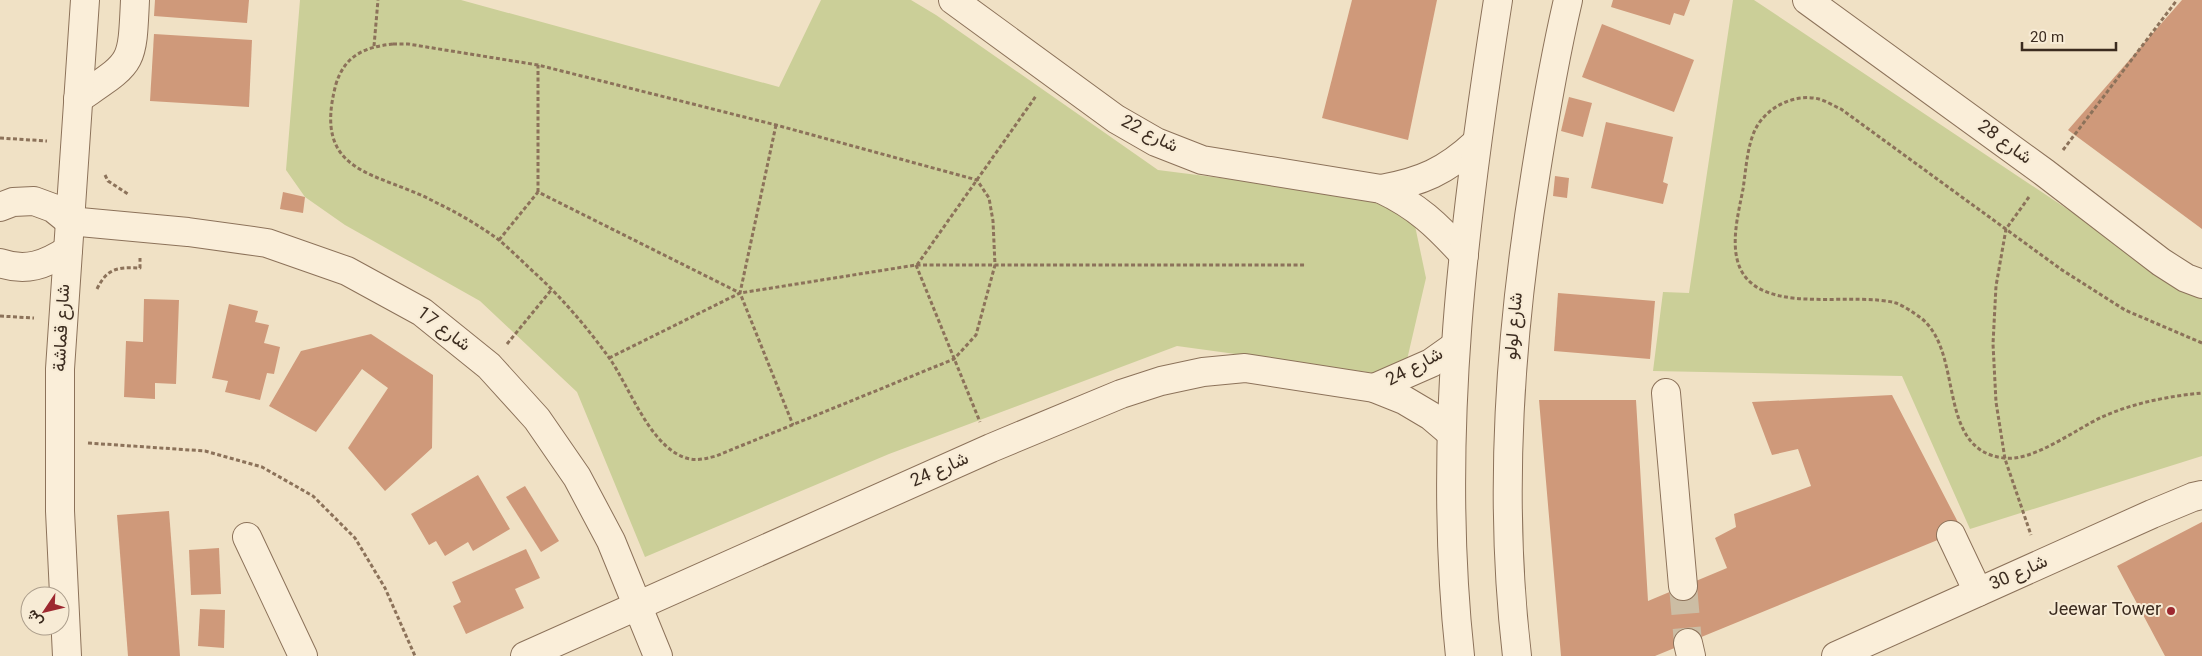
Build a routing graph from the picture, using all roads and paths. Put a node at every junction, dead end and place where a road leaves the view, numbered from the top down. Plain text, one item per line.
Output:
1 (85, 0) edge
2 (135, 0) edge
3 (378, 0) edge
4 (953, 0) edge
5 (1498, 0) edge
6 (1568, 0) edge
7 (1807, 0) edge
8 (2177, 0) edge
9 (374, 46) junction
10 (538, 65) junction
11 (1053, 72) junction
12 (78, 99) junction
13 (776, 125) junction
14 (1476, 143) junction
15 (2045, 173) junction
16 (977, 180) junction
17 (1381, 189) junction
18 (538, 192) junction
19 (0, 208) edge
20 (69, 221) junction
21 (2006, 228) junction
22 (499, 240) junction
23 (68, 250) junction
24 (1464, 255) junction
25 (0, 263) edge
26 (916, 265) junction
27 (995, 265) junction
28 (1306, 265) dead end
29 (2202, 284) edge
30 (552, 290) junction
31 (740, 293) junction
32 (2202, 343) edge
33 (1455, 346) junction
34 (609, 358) junction
35 (954, 359) junction
36 (489, 366) junction
37 (1374, 388) junction
38 (1666, 393) dead end
39 (2202, 393) edge
40 (793, 425) junction
41 (1451, 433) junction
42 (59, 440) junction
43 (991, 448) junction
44 (2006, 459) junction
45 (2202, 495) edge
46 (1951, 535) dead end
47 (247, 537) dead end
48 (2041, 564) junction
49 (1683, 586) tunnel mouth
50 (1978, 592) junction
51 (636, 607) junction
52 (67, 656) edge
53 (303, 656) edge
54 (415, 656) edge
55 (524, 656) edge
56 (658, 656) edge
57 (1460, 656) edge
58 (1517, 656) edge
59 (1836, 656) edge

1 - 12 street, شارع قماشة
2 - 12 street
3 - 9 path
4 - 11 street, شارع 22
5 - 14 street
6 - 58 street, شارع لولو
7 - 15 street, شارع 28
8 - 15 path
9 - 10 path
9 - 22 path
10 - 13 path
10 - 18 path
11 - 16 path
11 - 17 street, شارع 22
12 - 20 street, شارع قماشة
13 - 16 path
13 - 31 path
14 - 17 street, شارع 22
14 - 24 street
15 - 21 path
15 - 29 street, شارع 28
16 - 26 path
16 - 27 path
17 - 24 street, شارع 22
18 - 22 path
18 - 31 path
19 - 20 street
20 - 23 street, شارع قماشة
20 - 36 street, شارع 17
21 - 32 path
21 - 44 path
21 - 44 path
22 - 30 path
23 - 25 street
23 - 42 street, شارع قماشة
24 - 33 street
26 - 27 path
26 - 31 path
26 - 35 path
27 - 28 path
27 - 35 path
30 - 34 path
30 - 36 path
31 - 34 path
31 - 40 path
33 - 37 street, شارع 24
33 - 41 street
34 - 40 path
35 - 40 path
35 - 43 path
36 - 51 street, شارع 17
37 - 41 street, شارع 24
37 - 43 street, شارع 24
38 - 49 street
39 - 44 path
41 - 57 street
42 - 52 street, شارع قماشة
42 - 54 path
43 - 51 street, شارع 24
44 - 48 path
45 - 48 street, شارع 30
46 - 50 street
47 - 53 street
48 - 50 street, شارع 30
50 - 59 street, شارع 30
51 - 55 street, شارع 24
51 - 56 street, شارع 17

